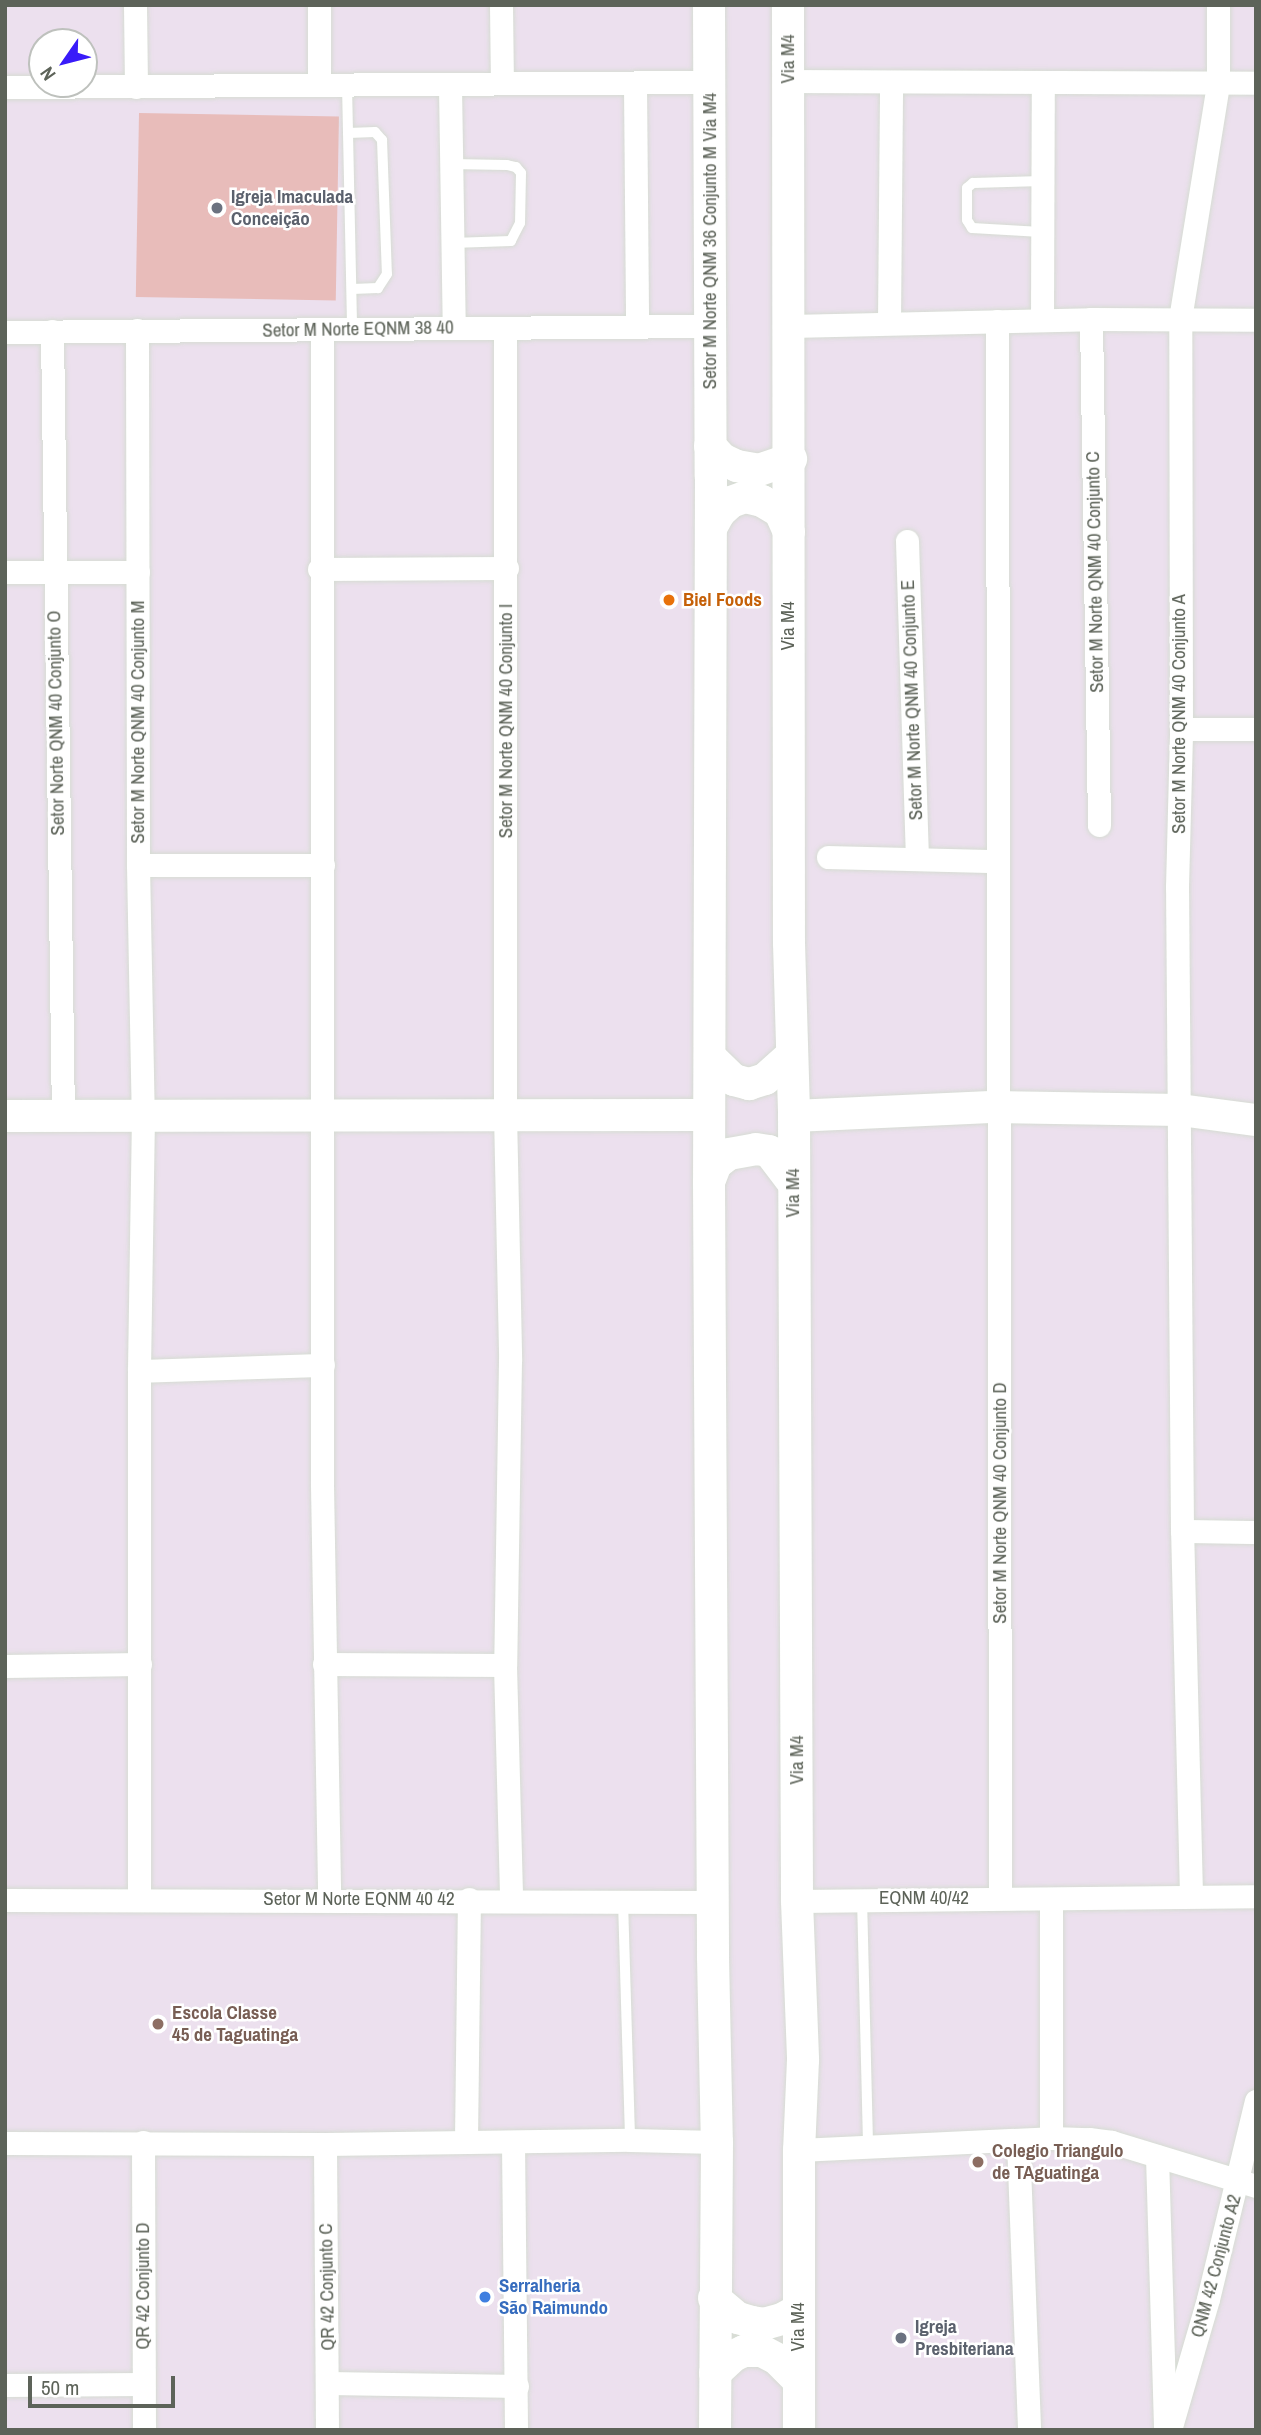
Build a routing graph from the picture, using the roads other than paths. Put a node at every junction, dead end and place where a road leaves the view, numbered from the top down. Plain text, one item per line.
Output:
1 (135, 5) edge
2 (319, 5) edge
3 (501, 5) edge
4 (709, 5) edge
5 (788, 5) edge
6 (1218, 5) edge
7 (789, 81) junction
8 (709, 82) junction
9 (891, 82) junction
10 (502, 83) junction
11 (1042, 83) junction
12 (1256, 83) edge
13 (635, 84) junction
14 (1218, 84) junction
15 (319, 85) junction
16 (347, 85) junction
17 (450, 86) junction
18 (5, 87) edge
19 (136, 87) junction
20 (348, 133) junction
21 (450, 164) junction
22 (1042, 181) junction
23 (1041, 232) junction
24 (452, 243) junction
25 (352, 289) junction
26 (1180, 318) junction
27 (1042, 320) junction
28 (1091, 320) junction
29 (1256, 320) edge
30 (997, 321) junction
31 (889, 323) junction
32 (637, 326) junction
33 (711, 326) junction
34 (790, 326) junction
35 (454, 328) junction
36 (505, 328) junction
37 (137, 330) junction
38 (352, 330) junction
39 (52, 331) junction
40 (322, 331) junction
41 (5, 332) edge
42 (790, 459) junction
43 (710, 461) junction
44 (711, 528) junction
45 (789, 532) junction
46 (907, 541) dead end
47 (319, 569) junction
48 (507, 569) junction
49 (5, 572) edge
50 (53, 572) junction
51 (138, 572) junction
52 (1181, 729) junction
53 (1256, 729) edge
54 (1099, 825) dead end
55 (828, 857) dead end
56 (917, 859) junction
57 (997, 861) junction
58 (138, 865) junction
59 (323, 865) junction
60 (792, 1055) junction
61 (710, 1057) junction
62 (996, 1107) junction
63 (1180, 1110) junction
64 (505, 1113) junction
65 (5, 1115) edge
66 (63, 1115) junction
67 (143, 1115) junction
68 (709, 1115) junction
69 (322, 1116) junction
70 (794, 1116) junction
71 (1256, 1119) edge
72 (709, 1182) junction
73 (793, 1183) junction
74 (323, 1365) junction
75 (139, 1371) junction
76 (1182, 1531) junction
77 (1256, 1532) edge
78 (140, 1664) junction
79 (324, 1664) junction
80 (505, 1665) junction
81 (5, 1666) edge
82 (1191, 1895) junction
83 (1256, 1896) edge
84 (862, 1898) junction
85 (1000, 1898) junction
86 (139, 1899) junction
87 (329, 1899) junction
88 (470, 1899) junction
89 (511, 1899) junction
90 (1051, 1899) junction
91 (5, 1900) edge
92 (623, 1900) junction
93 (797, 1901) junction
94 (712, 1902) junction
95 (1256, 2101) edge
96 (1051, 2138) junction
97 (630, 2140) junction
98 (466, 2141) junction
99 (1018, 2141) junction
100 (513, 2142) junction
101 (717, 2142) junction
102 (5, 2143) edge
103 (143, 2143) junction
104 (325, 2144) junction
105 (868, 2147) junction
106 (799, 2150) junction
107 (1157, 2156) junction
108 (1247, 2183) edge
109 (714, 2298) junction
110 (798, 2309) junction
111 (715, 2373) junction
112 (799, 2381) junction
113 (328, 2383) junction
114 (143, 2384) junction
115 (5, 2385) edge
116 (517, 2386) junction
117 (144, 2430) edge
118 (327, 2430) edge
119 (516, 2430) edge
120 (715, 2430) edge
121 (799, 2430) edge
122 (1029, 2430) edge
123 (1165, 2430) edge
124 (1170, 2430) edge

1 - 19 street
2 - 15 street
3 - 10 street
4 - 8 main road, Setor M Norte QNM 36 Conjunto M Via M4
5 - 7 main road, Via M4
6 - 14 street, Setor M Norte QNM 40 Conjunto A
7 - 9 street
7 - 34 main road, Via M4
8 - 13 street
8 - 33 main road, Setor M Norte QNM 36 Conjunto M Via M4
9 - 11 street
9 - 31 street
10 - 13 street
10 - 17 street
11 - 14 street
11 - 22 street
12 - 14 street
13 - 32 street
14 - 26 street, Setor M Norte QNM 40 Conjunto A
15 - 16 street
15 - 19 street
16 - 17 street
16 - 20 lane
17 - 21 street
18 - 19 street
20 - 25 lane
20 - 25 lane
21 - 24 street
21 - 24 lane
22 - 23 street
22 - 23 lane
23 - 27 street
24 - 35 street
25 - 38 lane
26 - 28 street
26 - 29 street
26 - 52 street, Setor M Norte QNM 40 Conjunto A
27 - 28 street
27 - 30 street
28 - 54 street, Setor M Norte QNM 40 Conjunto C
30 - 31 street
30 - 57 street, Setor M Norte QNM 40 Conjunto D
31 - 34 street
32 - 33 street, Setor M Norte EQNM 38 40
32 - 36 street, Setor M Norte EQNM 38 40
33 - 43 main road, Setor M Norte QNM 36 Conjunto M Via M4
34 - 42 main road, Via M4
35 - 36 street, Setor M Norte EQNM 38 40
35 - 38 street, Setor M Norte EQNM 38 40
36 - 48 street, Setor M Norte QNM 40 Conjunto I
37 - 39 street, Setor M Norte EQNM 38 40
37 - 40 street, Setor M Norte EQNM 38 40
37 - 51 street, Setor M Norte QNM 40 Conjunto M
38 - 40 street, Setor M Norte EQNM 38 40
39 - 41 street, Setor M Norte EQNM 38 40
39 - 50 street, Setor Norte QNM 40 Conjunto O
40 - 47 street
42 - 43 main road
42 - 45 main road, Via M4
43 - 44 main road
44 - 45 main road
44 - 61 main road
45 - 60 main road, Via M4
46 - 56 street, Setor M Norte QNM 40 Conjunto E
47 - 48 street
47 - 59 street
48 - 64 street, Setor M Norte QNM 40 Conjunto I
49 - 50 street
50 - 51 street
50 - 66 street, Setor Norte QNM 40 Conjunto O
51 - 58 street, Setor M Norte QNM 40 Conjunto M
52 - 53 street
52 - 63 street, Setor M Norte QNM 40 Conjunto A
55 - 56 street
56 - 57 street
57 - 62 street, Setor M Norte QNM 40 Conjunto D
58 - 59 street
58 - 67 street, Setor M Norte QNM 40 Conjunto M
59 - 69 street
60 - 61 main road
60 - 70 main road, Via M4
61 - 68 main road
62 - 63 main road
62 - 70 main road
62 - 85 street, Setor M Norte QNM 40 Conjunto D
63 - 71 main road
63 - 76 street, Setor M Norte QNM 40 Conjunto A
64 - 68 main road
64 - 69 main road
64 - 80 street, Setor M Norte QNM 40 Conjunto I
65 - 66 main road
66 - 67 main road
67 - 69 main road
67 - 75 street, Setor M Norte QNM 40 Conjunto M
68 - 72 main road
69 - 74 street
70 - 73 main road, Via M4
72 - 73 main road
72 - 94 main road
73 - 93 main road, Via M4
74 - 75 street
74 - 79 street
75 - 78 street, Setor M Norte QNM 40 Conjunto M
76 - 77 street
76 - 82 street, Setor M Norte QNM 40 Conjunto A
78 - 81 street
78 - 86 street, Setor M Norte QNM 40 Conjunto M
79 - 80 street
79 - 87 street
80 - 89 street, Setor M Norte QNM 40 Conjunto I
82 - 83 street, EQNM 40/42
82 - 90 street, EQNM 40/42
84 - 85 street, EQNM 40/42
84 - 93 street, EQNM 40/42
84 - 105 lane
85 - 90 street, EQNM 40/42
86 - 87 street, Setor M Norte EQNM 40 42
86 - 91 street, Setor M Norte EQNM 40 42
87 - 88 street, Setor M Norte EQNM 40 42
88 - 89 street, Setor M Norte EQNM 40 42
88 - 98 street
89 - 92 street, Setor M Norte EQNM 40 42
90 - 96 street
92 - 94 street, Setor M Norte EQNM 40 42
92 - 97 lane
93 - 106 main road, Via M4
94 - 101 main road
95 - 108 street, QNM 42 Conjunto A2
96 - 99 street
96 - 107 street
97 - 100 street
97 - 101 street
98 - 100 street
98 - 104 street
99 - 105 street
99 - 122 street
100 - 116 street
101 - 109 main road
102 - 103 street
103 - 104 street
103 - 114 street, QR 42 Conjunto D
104 - 113 street, QR 42 Conjunto C
105 - 106 street
106 - 110 main road, Via M4
107 - 108 street
107 - 123 street, QNM 42 Conjunto A2
108 - 124 street, QNM 42 Conjunto A2
109 - 110 main road
109 - 111 main road
110 - 112 main road, Via M4
111 - 112 main road
111 - 120 main road
112 - 121 main road, Via M4
113 - 116 street
113 - 118 street, QR 42 Conjunto C
114 - 115 street
114 - 117 street, QR 42 Conjunto D
116 - 119 street

